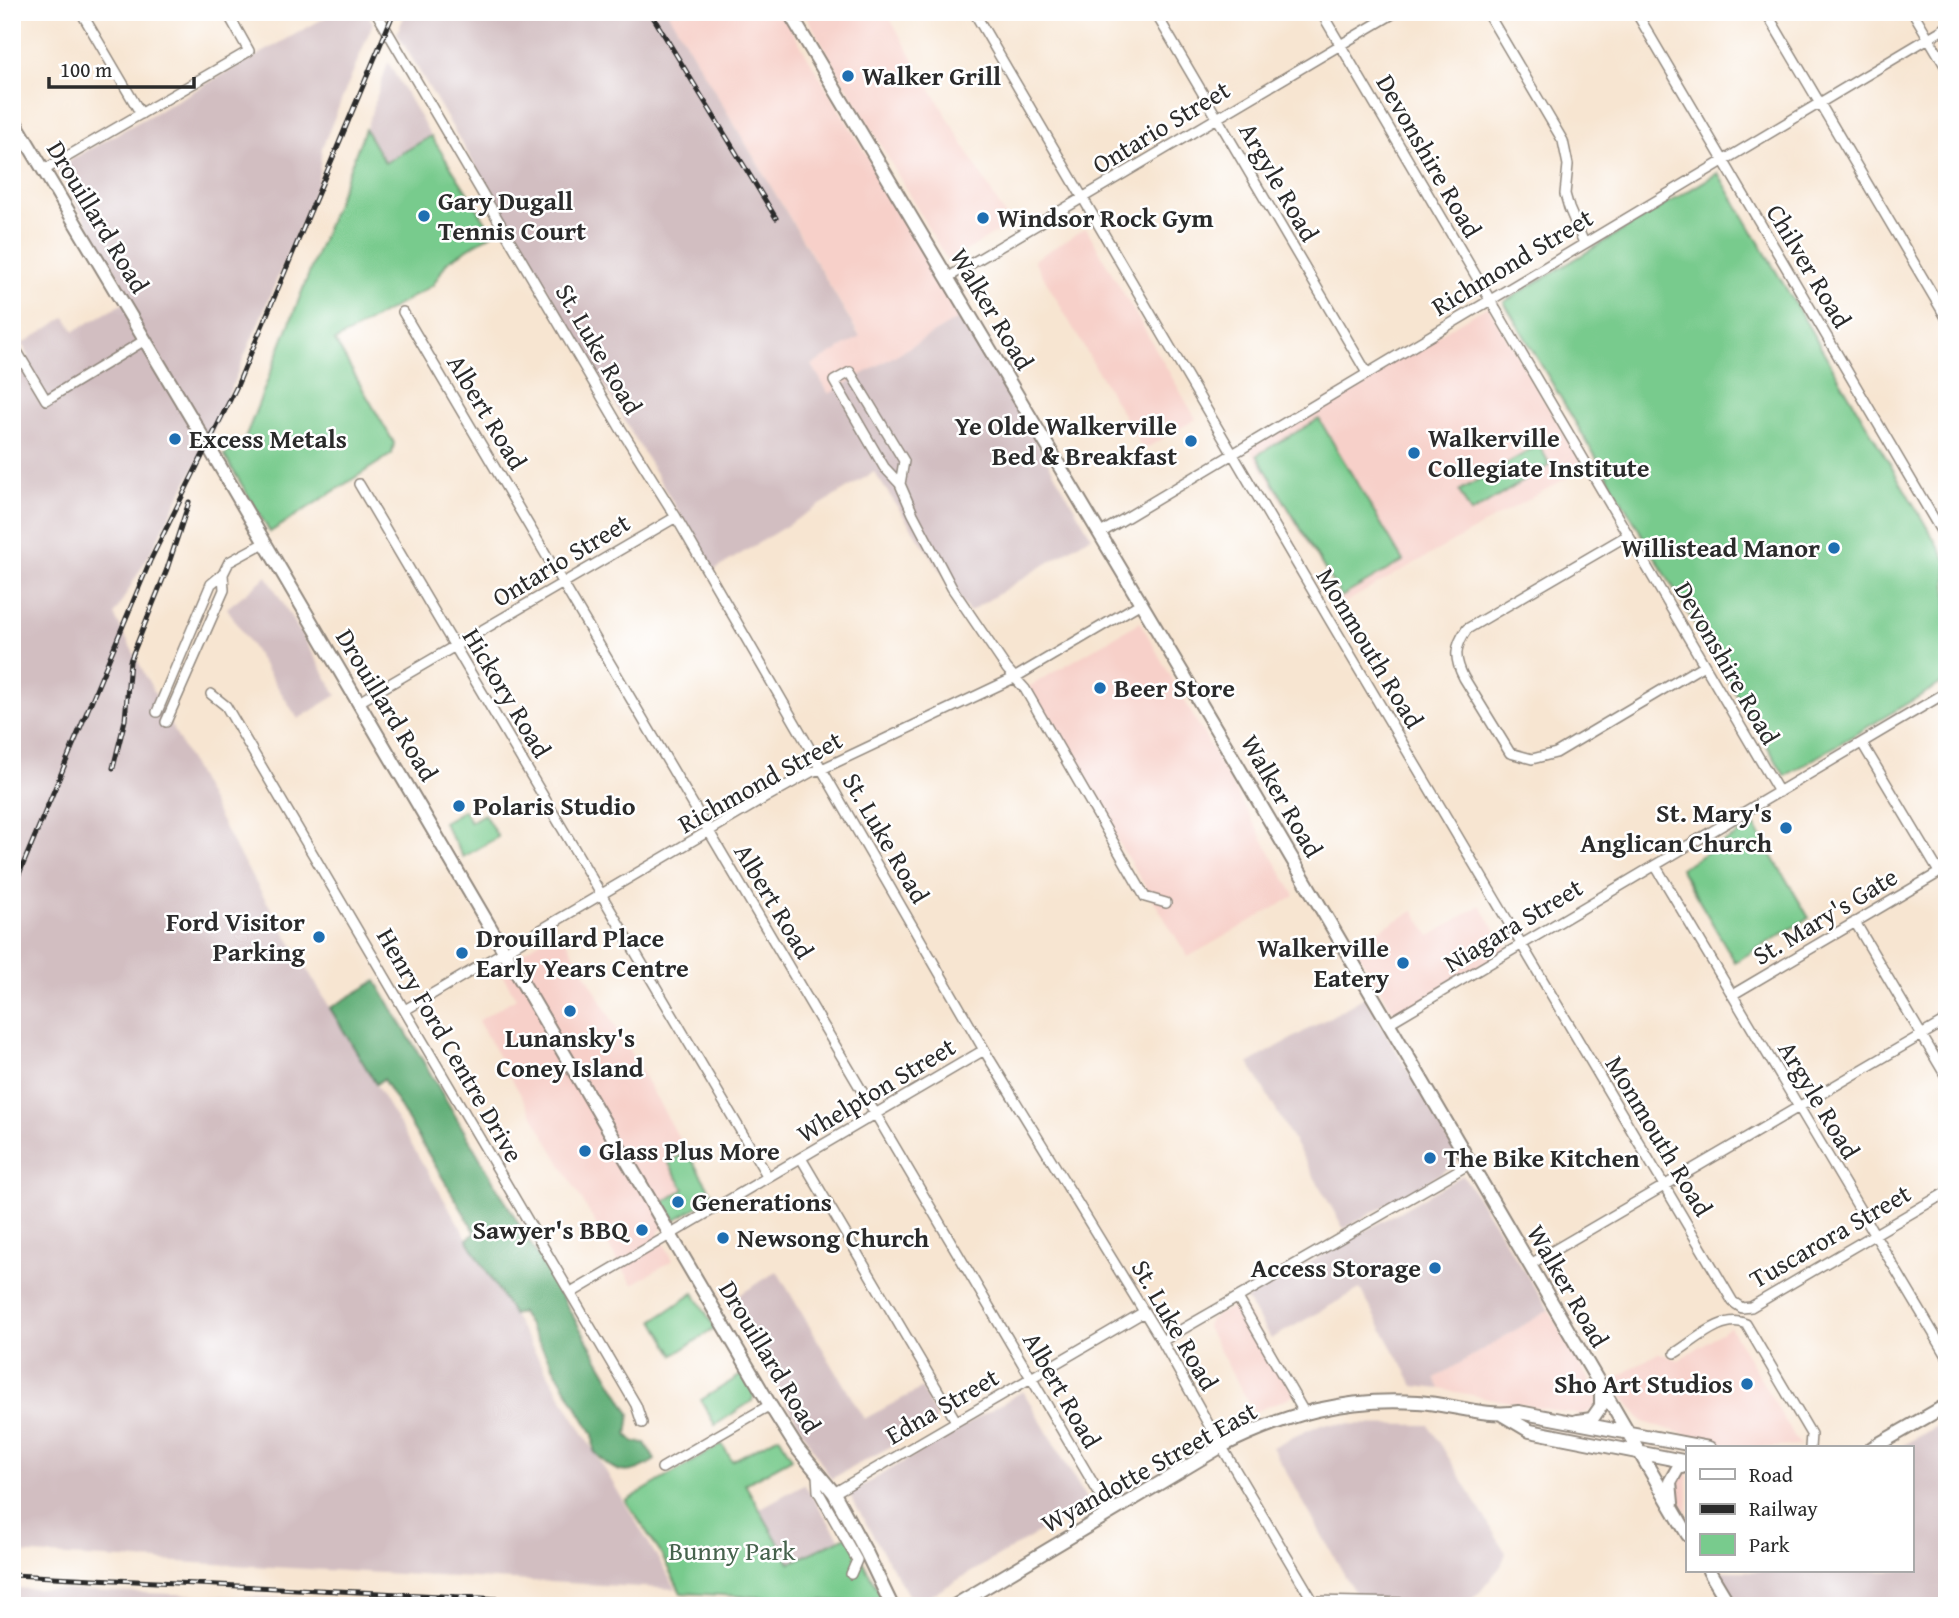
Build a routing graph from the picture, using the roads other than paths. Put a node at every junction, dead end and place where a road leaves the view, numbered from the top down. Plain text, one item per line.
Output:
1 (81, 12) edge
2 (227, 12) edge
3 (376, 12) edge
4 (789, 12) edge
5 (974, 12) edge
6 (1155, 12) edge
7 (1321, 12) edge
8 (1396, 12) edge
9 (1487, 12) edge
10 (1636, 12) edge
11 (1766, 12) edge
12 (1913, 12) edge
13 (1947, 27) edge
14 (1928, 38) junction
15 (1340, 45) junction
16 (1947, 69) edge
17 (1819, 103) junction
18 (141, 114) junction
19 (12, 117) edge
20 (1217, 118) junction
21 (1722, 161) junction
22 (44, 170) junction
23 (1082, 198) junction
24 (1584, 243) junction
25 (947, 278) junction
26 (1489, 300) junction
27 (403, 312) dead end
28 (1947, 319) edge
29 (145, 340) junction
30 (12, 343) edge
31 (1367, 373) junction
32 (1232, 454) junction
33 (359, 484) dead end
34 (900, 484) junction
35 (676, 517) junction
36 (1099, 534) junction
37 (1628, 535) junction
38 (1947, 541) edge
39 (264, 543) junction
40 (223, 574) junction
41 (564, 584) junction
42 (1141, 603) junction
43 (456, 646) junction
44 (1704, 665) junction
45 (1014, 678) junction
46 (1947, 692) edge
47 (211, 694) dead end
48 (359, 702) junction
49 (157, 712) dead end
50 (166, 722) dead end
51 (1863, 743) junction
52 (822, 769) junction
53 (1779, 792) junction
54 (709, 832) junction
55 (1655, 865) junction
56 (1943, 870) edge
57 (602, 894) junction
58 (1166, 903) dead end
59 (1855, 922) junction
60 (1522, 946) junction
61 (505, 951) junction
62 (1732, 995) junction
63 (405, 1010) junction
64 (1947, 1020) edge
65 (1389, 1023) junction
66 (1922, 1035) junction
67 (985, 1050) junction
68 (1947, 1078) edge
69 (1798, 1106) junction
70 (876, 1114) junction
71 (801, 1158) junction
72 (1471, 1163) junction
73 (768, 1177) junction
74 (1664, 1185) junction
75 (1947, 1192) edge
76 (1874, 1234) junction
77 (671, 1235) junction
78 (1530, 1265) junction
79 (571, 1293) junction
80 (1238, 1298) junction
81 (1733, 1302) joint
82 (1144, 1312) junction
83 (1163, 1341) junction
84 (1675, 1353) dead end
85 (1947, 1356) edge
86 (1031, 1380) junction
87 (1601, 1388) junction
88 (770, 1405) junction
89 (1947, 1405) edge
90 (1304, 1412) junction
91 (1503, 1415) junction
92 (956, 1421) junction
93 (1571, 1422) junction
94 (642, 1423) dead end
95 (1628, 1433) junction
96 (1222, 1446) junction
97 (1698, 1446) edge
98 (1810, 1446) edge
99 (1875, 1446) edge
100 (1639, 1452) junction
101 (1686, 1463) edge
102 (1686, 1464) edge
103 (662, 1468) dead end
104 (817, 1475) junction
105 (834, 1493) junction
106 (1672, 1507) junction
107 (1110, 1511) junction
108 (1686, 1532) edge
109 (1710, 1572) edge
110 (852, 1574) dead end
111 (1409, 1603) dead end
112 (892, 1606) edge
113 (954, 1606) edge
114 (1730, 1606) edge

1 - 18 street
2 - 18 street
3 - 35 street, St. Luke Road
4 - 25 main road, Walker Road
5 - 23 street, Monmouth Road
6 - 20 street, Argyle Road
7 - 15 street, Devonshire Road
8 - 15 street, Ontario Street
9 - 24 street
10 - 21 street, Chilver Road
11 - 17 street
12 - 14 street
13 - 14 street, Richmond Street
14 - 16 street
14 - 17 street, Richmond Street
15 - 20 street, Ontario Street
15 - 26 street, Devonshire Road
17 - 21 street, Richmond Street
17 - 28 street
18 - 22 street
19 - 22 main road, Drouillard Road
20 - 23 street, Ontario Street
20 - 31 street, Argyle Road
21 - 24 street, Richmond Street
21 - 38 street, Chilver Road
22 - 29 main road, Drouillard Road
23 - 25 street, Ontario Street
23 - 32 street, Monmouth Road
24 - 26 street, Richmond Street
25 - 36 main road, Walker Road
26 - 31 street, Richmond Street
26 - 37 street, Devonshire Road
27 - 41 street, Albert Road
29 - 30 street
29 - 39 main road, Drouillard Road
31 - 32 street, Richmond Street
32 - 36 street, Richmond Street
32 - 60 street, Monmouth Road
33 - 43 street, Hickory Road
34 - 34 street
34 - 45 street
35 - 41 street, Ontario Street
35 - 52 street, St. Luke Road
36 - 42 main road, Walker Road
37 - 44 street, Devonshire Road
37 - 44 street
39 - 40 street
39 - 48 main road, Drouillard Road
40 - 49 street
40 - 50 street
41 - 43 street, Ontario Street
41 - 54 street, Albert Road
42 - 45 street, Richmond Street
42 - 65 main road, Walker Road
43 - 48 street, Ontario Street
43 - 57 street, Hickory Road
44 - 53 street, Devonshire Road
45 - 52 street, Richmond Street
45 - 58 street
46 - 51 street, Niagara Street
47 - 63 street, Henry Ford Centre Drive
48 - 61 main road, Drouillard Road
51 - 53 street, Niagara Street
51 - 56 street
52 - 54 street, Richmond Street
52 - 67 street, St. Luke Road
53 - 55 street, Niagara Street
54 - 57 street, Richmond Street
54 - 70 street, Albert Road
55 - 60 street, Niagara Street
55 - 62 street, Argyle Road
56 - 59 street, St. Mary's Gate
57 - 61 street, Richmond Street
57 - 73 street, Hickory Road
59 - 62 street, St. Mary's Gate
59 - 66 street
60 - 65 street, Niagara Street
60 - 74 street, Monmouth Road
61 - 63 street, Richmond Street
61 - 77 main road, Drouillard Road
62 - 69 street, Argyle Road
63 - 79 street, Henry Ford Centre Drive
64 - 66 street
65 - 72 main road, Walker Road
66 - 68 street
66 - 69 street
67 - 70 street, Whelpton Street
67 - 82 street, St. Luke Road
69 - 74 street
69 - 76 street, Argyle Road
70 - 71 street, Whelpton Street
70 - 86 street, Albert Road
71 - 73 street, Whelpton Street
71 - 92 street
72 - 78 main road, Walker Road
72 - 80 street
73 - 77 street, Whelpton Street
74 - 78 street
74 - 81 street, Monmouth Road
75 - 76 street, Tuscarora Street
76 - 81 street, Tuscarora Street
76 - 85 street, Argyle Road
77 - 79 street, Whelpton Street
77 - 88 main road, Drouillard Road
78 - 87 main road, Walker Road
79 - 94 street, Henry Ford Centre Drive
80 - 83 street
80 - 90 street
82 - 83 street, St. Luke Road
82 - 86 street, Edna Street
83 - 96 street, St. Luke Road
84 - 98 street, Tuscarora Street
86 - 92 street, Edna Street
86 - 107 street, Albert Road
87 - 93 main road
87 - 95 main road, Walker Road
88 - 103 street
88 - 104 main road, Drouillard Road
89 - 99 main road
90 - 91 main road, Wyandotte Street East
90 - 96 main road, Wyandotte Street East
91 - 93 main road, Wyandotte Street East
91 - 100 main road, Wyandotte Street East
92 - 105 street, Edna Street
93 - 95 main road, Wyandotte Street East
95 - 97 main road, Wyandotte Street East
95 - 100 main road, Walker Road
96 - 107 main road, Wyandotte Street East
96 - 111 street, St. Luke Road
100 - 101 main road, Wyandotte Street East
100 - 106 main road, Walker Road
102 - 106 main road
104 - 105 main road, Drouillard Road
104 - 110 street
105 - 112 main road, Drouillard Road
106 - 108 main road, Walker Road
107 - 113 main road, Wyandotte Street East
109 - 114 main road

